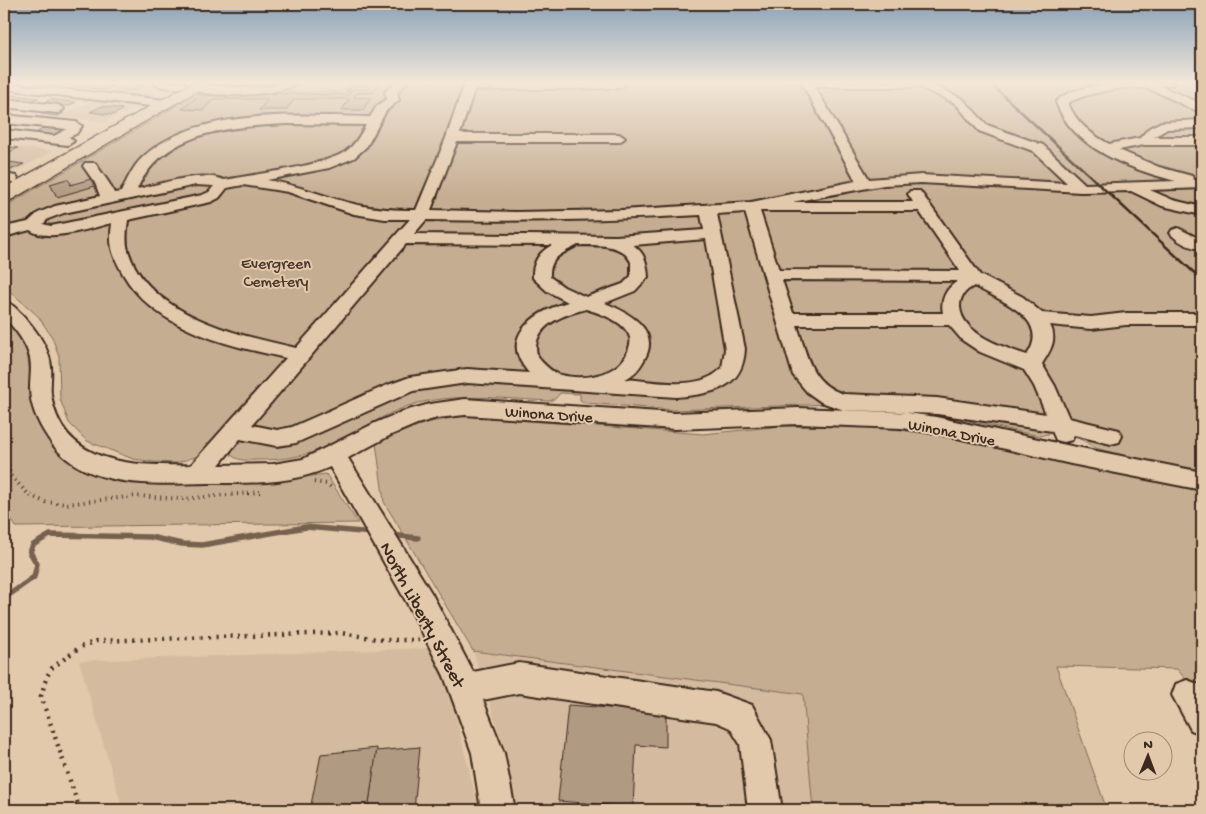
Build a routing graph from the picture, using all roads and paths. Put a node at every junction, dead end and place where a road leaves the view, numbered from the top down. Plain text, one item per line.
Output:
1 (22, 120) edge
2 (124, 120) edge
3 (131, 120) edge
4 (458, 120) edge
5 (828, 120) edge
6 (976, 120) edge
7 (1069, 120) edge
8 (374, 121) joint
9 (40, 122) junction
10 (1202, 124) edge
11 (4, 134) edge
12 (22, 136) junction
13 (452, 138) junction
14 (619, 138) dead end
15 (55, 140) junction
16 (1144, 141) junction
17 (1202, 141) edge
18 (78, 142) junction
19 (1106, 149) junction
20 (90, 166) dead end
21 (1163, 173) junction
22 (6, 180) edge
23 (904, 180) junction
24 (243, 181) junction
25 (1202, 183) edge
26 (865, 184) junction
27 (222, 185) junction
28 (1174, 186) junction
29 (1081, 188) junction
30 (1136, 188) junction
31 (4, 196) edge
32 (126, 196) junction
33 (109, 199) junction
34 (923, 206) junction
35 (751, 207) junction
36 (708, 210) junction
37 (1202, 211) edge
38 (421, 216) junction
39 (120, 218) junction
40 (33, 225) junction
41 (4, 232) edge
42 (712, 234) junction
43 (1178, 234) dead end
44 (401, 239) junction
45 (610, 241) junction
46 (575, 242) junction
47 (1202, 245) edge
48 (771, 275) junction
49 (973, 278) junction
50 (587, 303) junction
51 (4, 308) edge
52 (1037, 318) junction
53 (785, 319) junction
54 (955, 319) junction
55 (1202, 319) edge
56 (300, 355) junction
57 (1031, 365) junction
58 (570, 383) junction
59 (564, 414) junction
60 (1060, 424) junction
61 (236, 430) junction
62 (1112, 436) dead end
63 (335, 456) junction
64 (1071, 456) junction
65 (197, 474) junction
66 (1202, 481) edge
67 (419, 618) junction
68 (464, 689) junction
69 (80, 810) edge
70 (498, 810) edge
71 (765, 810) edge

1 - 9 street
2 - 18 main road
3 - 31 main road
4 - 13 street
5 - 26 street
6 - 29 street
7 - 19 street
8 - 24 street
8 - 32 street
9 - 12 street
9 - 15 street
10 - 16 street
11 - 12 street
12 - 15 street
13 - 14 street
13 - 38 street
15 - 18 street
16 - 17 street
16 - 19 street
18 - 22 main road
19 - 21 street
20 - 33 street
21 - 25 street
21 - 28 street
23 - 26 street
23 - 29 street
23 - 34 street
24 - 27 street
24 - 38 street
25 - 28 street
26 - 35 street
27 - 32 street
27 - 39 street
28 - 30 street
29 - 30 street
30 - 37 street
32 - 33 street
33 - 40 street
34 - 35 street
34 - 49 street
35 - 36 street
35 - 48 street
36 - 38 street
36 - 42 street
38 - 44 street
39 - 40 street
39 - 56 street
40 - 41 street
42 - 45 street
42 - 58 street
43 - 47 street
44 - 46 street
44 - 56 street
45 - 46 street
45 - 50 street
46 - 50 street
48 - 49 street
48 - 53 street
49 - 52 street
49 - 54 street
50 - 58 street
50 - 58 street
51 - 65 street, Winona Drive
52 - 55 street
52 - 57 street
53 - 54 street
53 - 60 street
54 - 57 street
56 - 61 street
57 - 60 street
58 - 59 street
58 - 61 street
59 - 63 street, Winona Drive
59 - 64 street, Winona Drive
60 - 62 street
60 - 64 street
61 - 65 street
63 - 65 street, Winona Drive
63 - 67 street, North Liberty Street
64 - 66 street, Winona Drive
67 - 68 street, North Liberty Street
67 - 69 path
68 - 70 street, North Liberty Street
68 - 71 street

